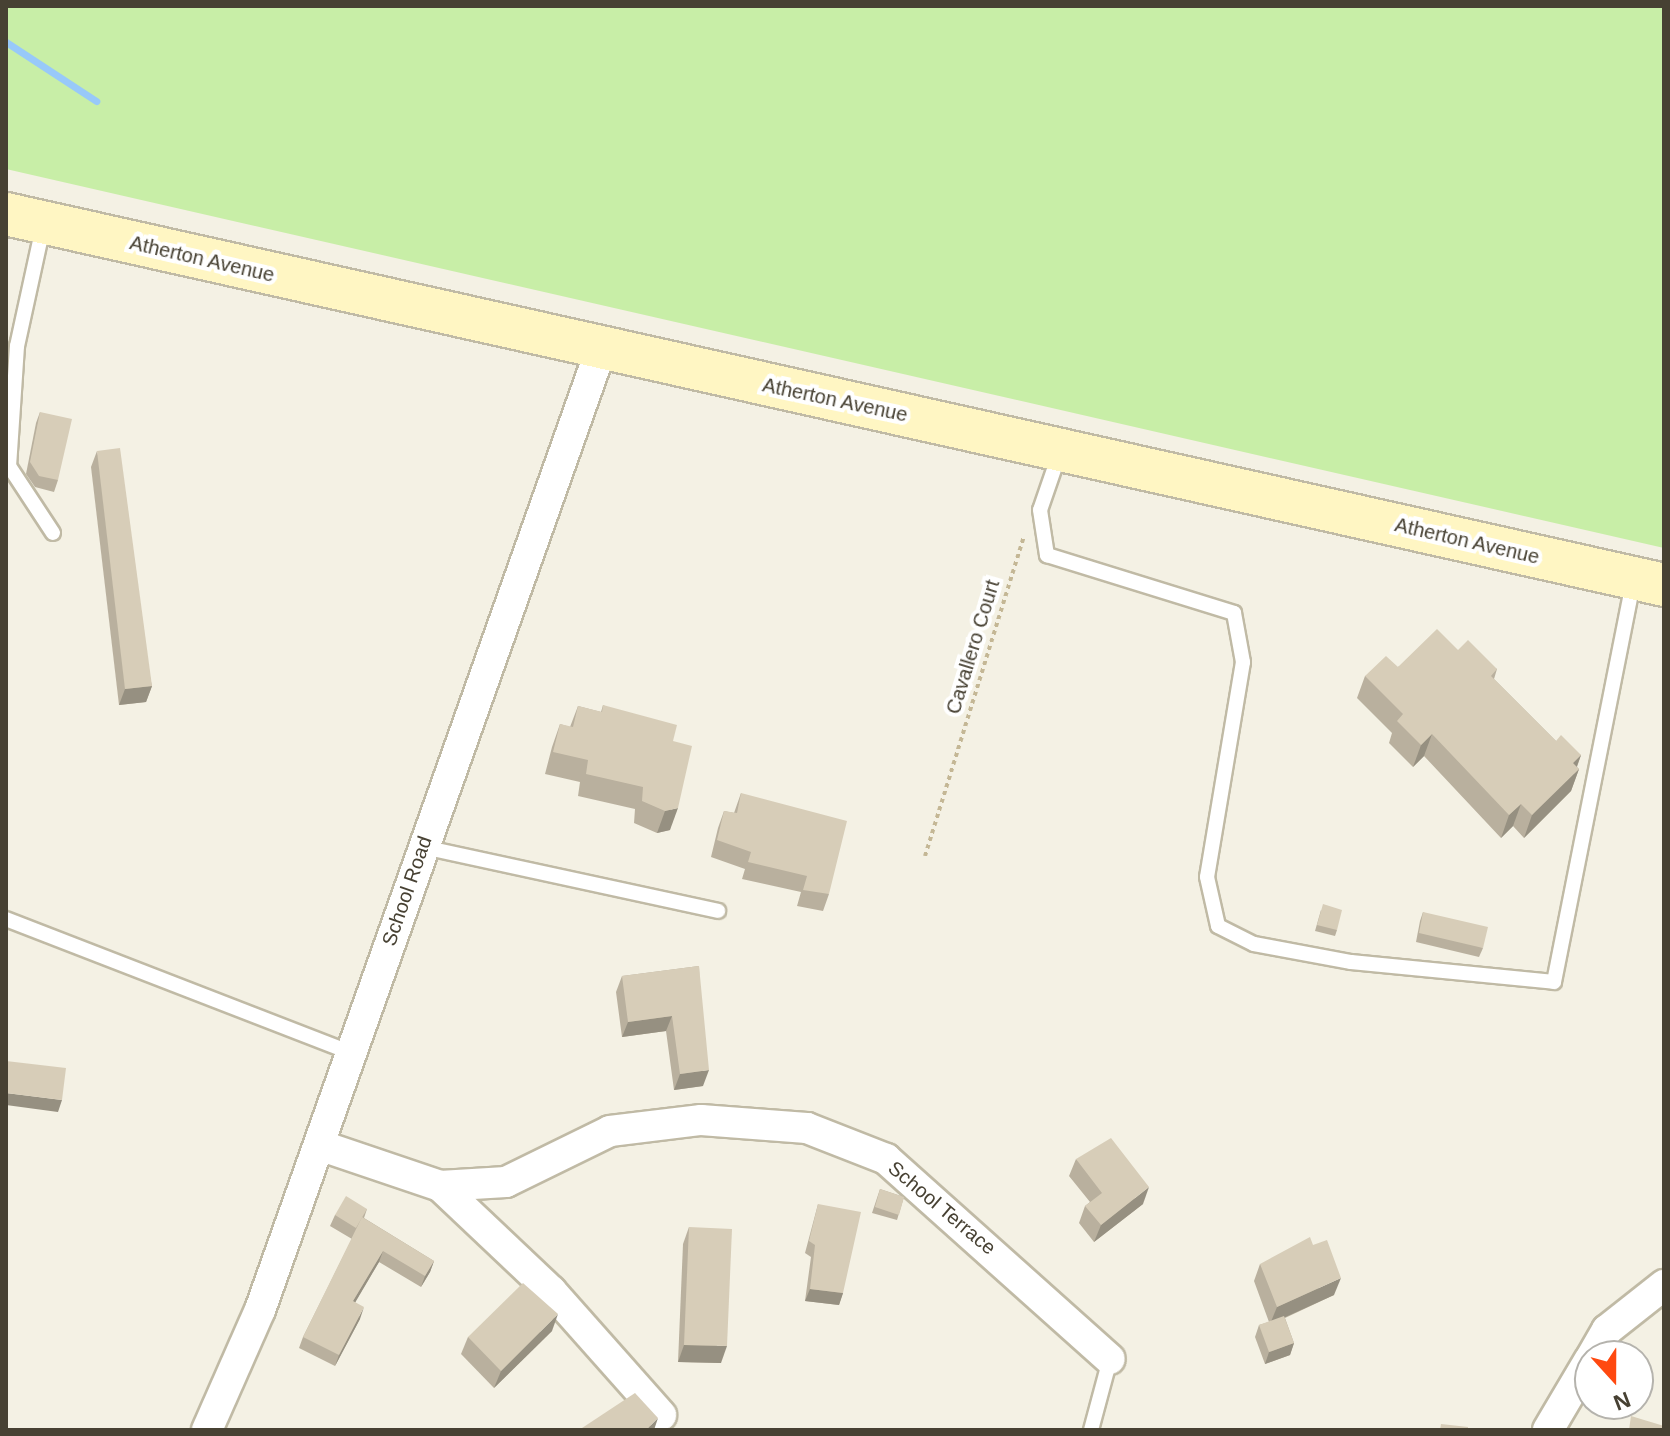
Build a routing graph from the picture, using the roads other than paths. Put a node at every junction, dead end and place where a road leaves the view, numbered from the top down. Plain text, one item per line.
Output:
1 (25, 218) edge
2 (601, 349) junction
3 (1061, 450) junction
4 (53, 533) dead end
5 (1649, 582) edge
6 (422, 847) junction
7 (718, 911) dead end
8 (6, 919) edge
9 (351, 1053) junction
10 (319, 1145) junction
11 (440, 1186) junction
12 (1664, 1285) edge
13 (1601, 1340) edge
14 (1110, 1359) joint
15 (1574, 1386) edge
16 (661, 1415) dead end
17 (207, 1430) edge
18 (1091, 1430) edge
19 (1548, 1430) edge

1 - 2 main road, Atherton Avenue
1 - 4 lane
2 - 3 main road, Atherton Avenue
2 - 6 street, School Road
3 - 5 main road, Atherton Avenue
3 - 5 lane
6 - 7 lane
6 - 9 street, School Road
8 - 9 lane
9 - 10 street, School Road
10 - 11 street, School Terrace
10 - 17 street, School Road
11 - 14 street, School Terrace
11 - 16 street, School Terrace
12 - 13 street
14 - 18 lane, School Terrace
15 - 19 street

